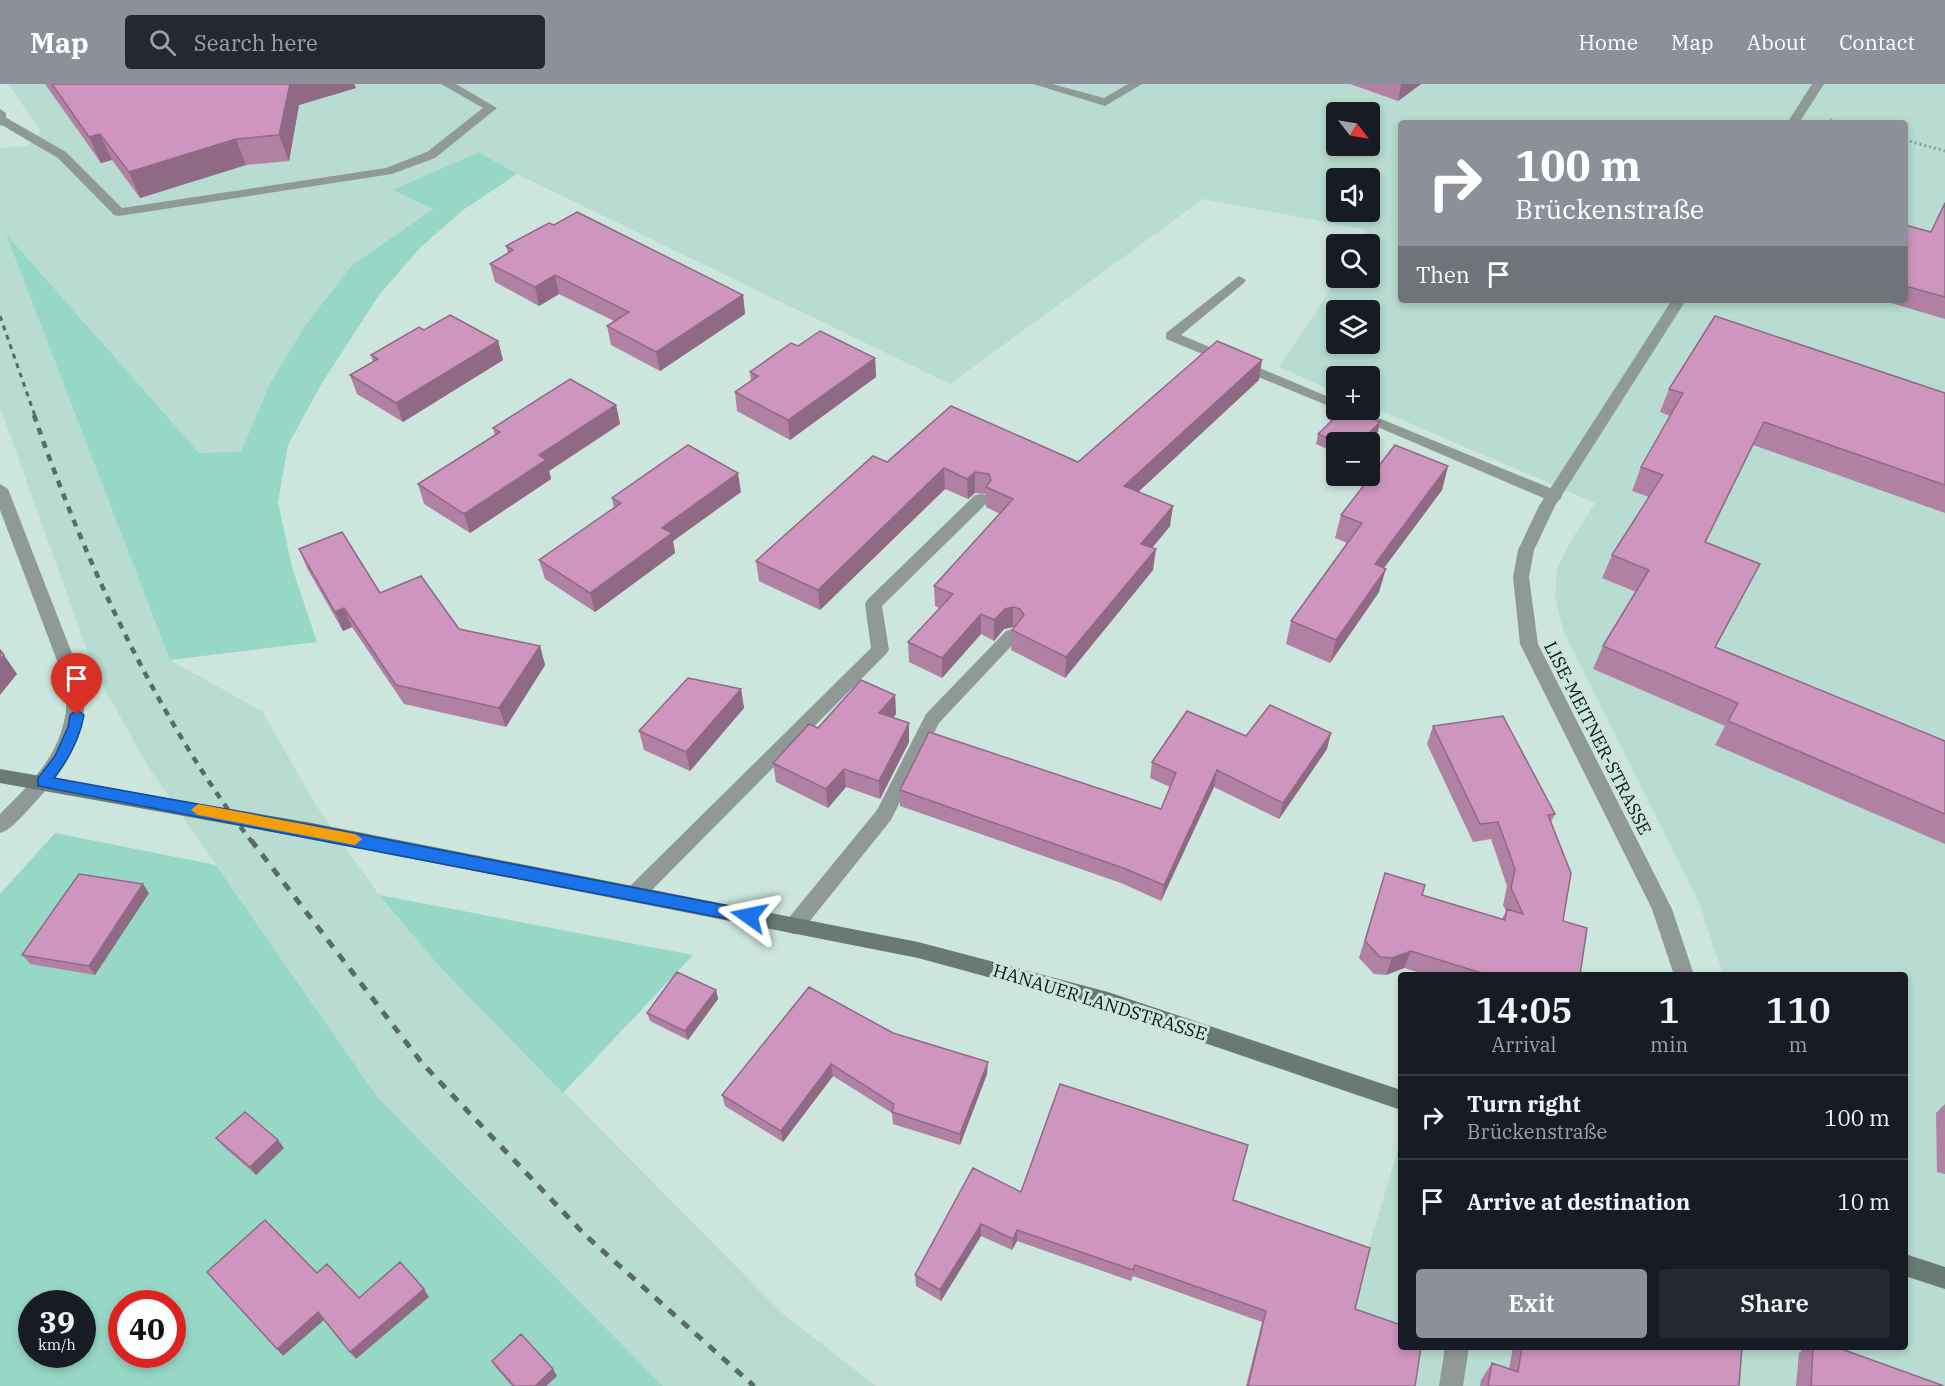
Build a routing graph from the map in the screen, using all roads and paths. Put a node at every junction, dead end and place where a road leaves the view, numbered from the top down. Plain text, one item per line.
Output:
1 (447, 84) edge
2 (1039, 84) edge
3 (1136, 84) edge
4 (1818, 84) edge
5 (0, 118) edge
6 (1795, 120) edge
7 (1908, 141) edge
8 (1945, 151) edge
9 (1239, 280) dead end
10 (1677, 303) edge
11 (1326, 401) edge
12 (1371, 420) edge
13 (0, 489) edge
14 (1554, 496) junction
15 (981, 499) dead end
16 (1012, 635) dead end
17 (0, 776) edge
18 (43, 782) junction
19 (0, 826) edge
20 (636, 893) junction
21 (794, 926) junction
22 (1683, 972) edge
23 (1398, 1099) edge
24 (1908, 1266) edge
25 (1945, 1278) edge
26 (1457, 1350) edge
27 (1451, 1386) edge

1 - 5 street
2 - 3 street
4 - 6 street
7 - 8 path
9 - 11 street
10 - 14 street, LISE-MEITNER-STRASSE
12 - 14 street
13 - 18 street
14 - 22 street, LISE-MEITNER-STRASSE
15 - 20 street
16 - 21 street
17 - 18 street, HANAUER LANDSTRASSE
18 - 19 street
18 - 20 street, HANAUER LANDSTRASSE
20 - 21 street, HANAUER LANDSTRASSE
21 - 23 street, HANAUER LANDSTRASSE
24 - 25 street
26 - 27 street

